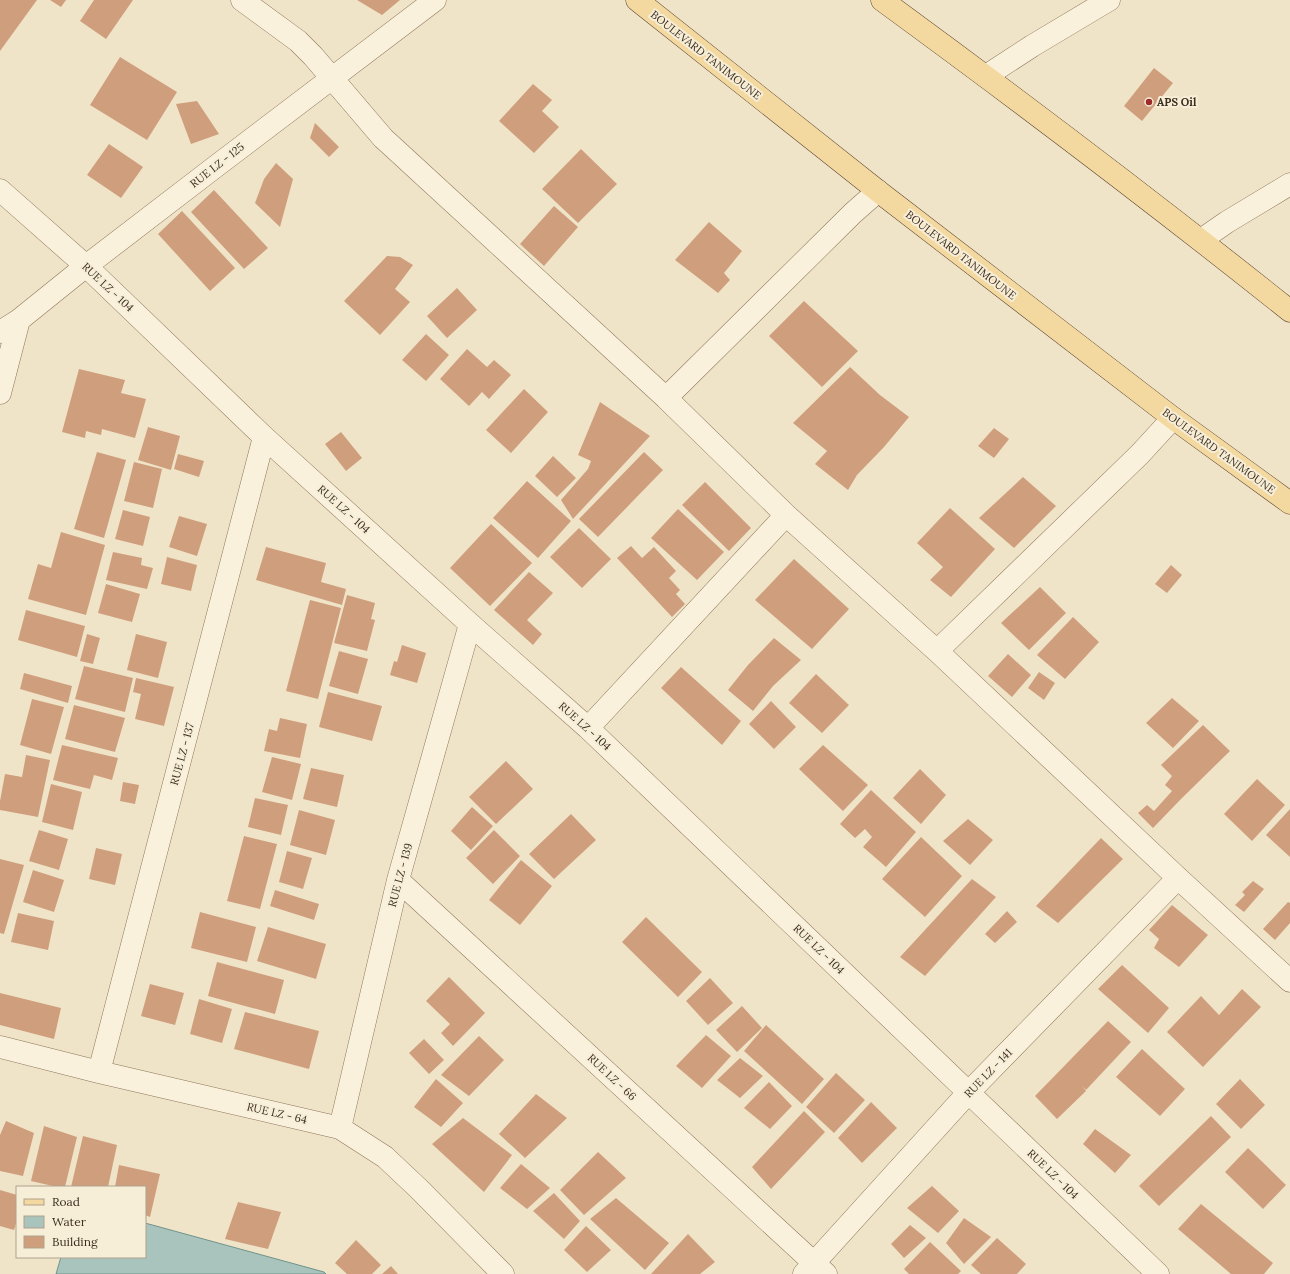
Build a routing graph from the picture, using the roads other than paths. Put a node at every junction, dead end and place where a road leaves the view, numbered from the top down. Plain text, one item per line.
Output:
1 (242, 0) edge
2 (435, 0) edge
3 (637, 0) edge
4 (882, 0) edge
5 (1109, 0) edge
6 (986, 76) junction
7 (332, 77) junction
8 (1290, 184) edge
9 (0, 190) edge
10 (878, 191) junction
11 (1201, 240) junction
12 (86, 266) junction
13 (1290, 311) edge
14 (19, 320) junction
15 (0, 332) edge
16 (0, 393) edge
17 (666, 398) junction
18 (1173, 418) junction
19 (264, 437) junction
20 (1290, 503) edge
21 (786, 515) junction
22 (470, 624) junction
23 (937, 652) junction
24 (588, 728) junction
25 (1178, 878) junction
26 (398, 880) junction
27 (1290, 981) edge
28 (0, 1047) edge
29 (99, 1072) junction
30 (968, 1093) junction
31 (340, 1128) junction
32 (814, 1270) edge
33 (503, 1274) edge
34 (1158, 1274) edge

1 - 7 street
2 - 7 street, RUE LZ - 125
3 - 10 main road, BOULEVARD TANIMOUNE
4 - 6 main road
5 - 6 street
6 - 11 main road
7 - 12 street, RUE LZ - 125
7 - 17 street
8 - 11 street
9 - 12 street, RUE LZ - 104
10 - 17 street
10 - 18 main road, BOULEVARD TANIMOUNE
11 - 13 main road
12 - 14 street, RUE LZ - 125
12 - 19 street, RUE LZ - 104
14 - 15 street, RUE LZ - 125
14 - 16 street
17 - 21 street
18 - 20 main road, BOULEVARD TANIMOUNE
18 - 23 street
19 - 22 street, RUE LZ - 104
19 - 29 street, RUE LZ - 137
21 - 23 street
21 - 24 street
22 - 24 street, RUE LZ - 104
22 - 26 street, RUE LZ - 139
23 - 25 street
24 - 30 street, RUE LZ - 104
25 - 27 street
25 - 30 street, RUE LZ - 141
26 - 31 street, RUE LZ - 139
26 - 32 street, RUE LZ - 66
28 - 29 street, RUE LZ - 64
29 - 31 street, RUE LZ - 64
30 - 32 street, RUE LZ - 141
30 - 34 street, RUE LZ - 104
31 - 33 street, RUE LZ - 64

